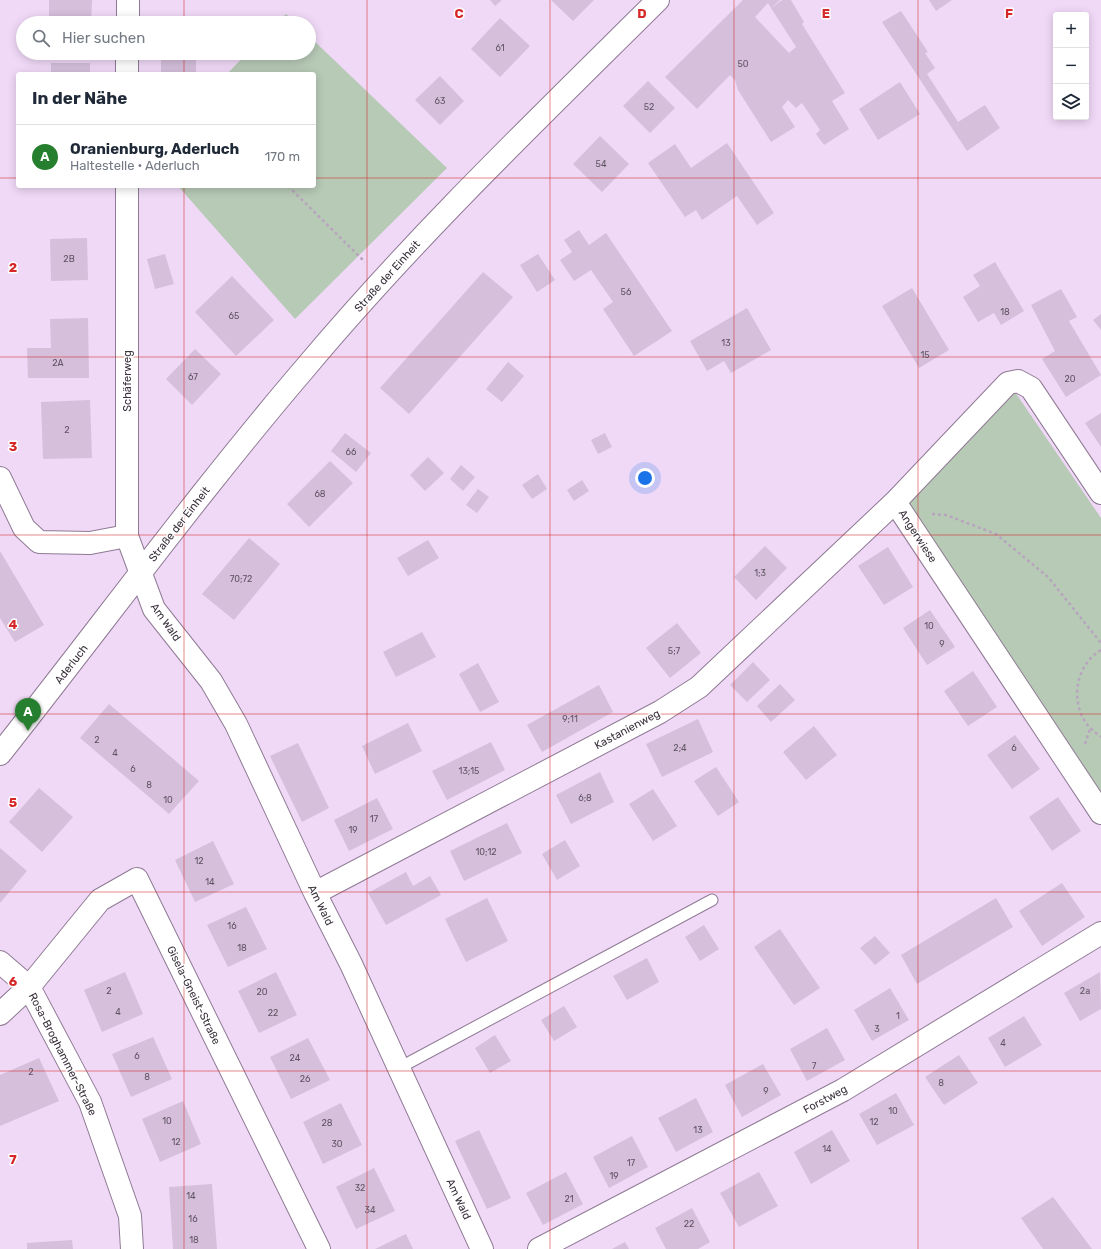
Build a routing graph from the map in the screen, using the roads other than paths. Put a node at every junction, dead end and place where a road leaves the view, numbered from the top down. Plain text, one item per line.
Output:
1 (128, 0) edge
2 (658, 0) edge
3 (128, 16) edge
4 (128, 60) edge
5 (128, 72) edge
6 (127, 188) edge
7 (0, 478) edge
8 (1101, 493) edge
9 (899, 508) junction
10 (127, 536) junction
11 (141, 574) junction
12 (0, 754) edge
13 (1101, 814) edge
14 (315, 893) junction
15 (712, 900) dead end
16 (1101, 932) edge
17 (0, 962) edge
18 (29, 987) junction
19 (0, 1014) edge
20 (399, 1068) junction
21 (132, 1249) edge
22 (319, 1249) edge
23 (482, 1249) edge
24 (539, 1249) edge

1 - 3 street
2 - 11 street, Straße der Einheit
4 - 5 street
6 - 10 street, Schäferweg
7 - 10 street
8 - 9 street, Angerwiese
9 - 13 street, Angerwiese
9 - 14 street, Kastanienweg
10 - 11 street, Schäferweg
11 - 12 street, Aderluch
11 - 14 street, Am Wald
14 - 20 street, Am Wald
15 - 20 lane
16 - 24 street, Forstweg
17 - 18 street, Rosa-Broghammer-Straße
18 - 19 street
18 - 21 street, Rosa-Broghammer-Straße
18 - 22 street, Gisela-Gneist-Straße
20 - 23 street, Am Wald

